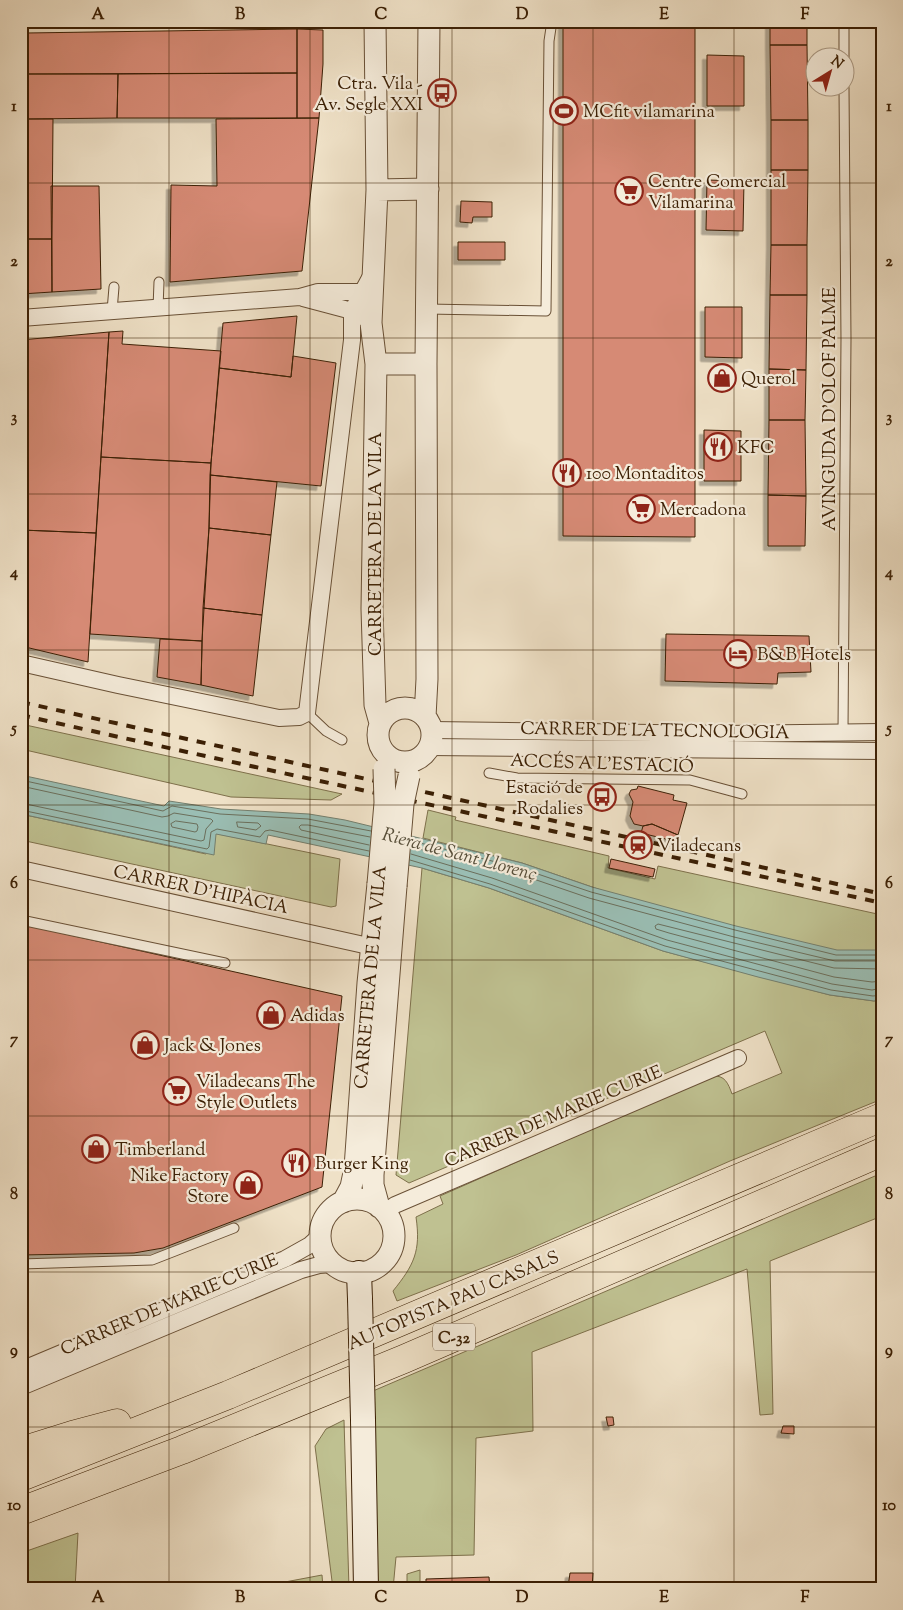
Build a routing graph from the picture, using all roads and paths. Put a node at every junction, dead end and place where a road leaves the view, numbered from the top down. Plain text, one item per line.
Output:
1 (375, 21) edge
2 (429, 21) edge
3 (552, 21) edge
4 (844, 21) edge
5 (844, 48) edge
6 (844, 98) edge
7 (428, 189) junction
8 (377, 190) junction
9 (373, 272) junction
10 (159, 282) dead end
11 (114, 287) dead end
12 (363, 292) junction
13 (300, 297) junction
14 (158, 308) junction
15 (426, 309) junction
16 (112, 311) junction
17 (352, 312) junction
18 (21, 318) edge
19 (372, 323) junction
20 (376, 364) junction
21 (426, 364) junction
22 (21, 664) edge
23 (307, 713) junction
24 (380, 723) junction
25 (843, 731) junction
26 (882, 732) edge
27 (342, 740) dead end
28 (421, 746) junction
29 (882, 751) edge
30 (383, 759) junction
31 (489, 773) dead end
32 (742, 794) dead end
33 (21, 869) edge
34 (387, 885) junction
35 (21, 920) edge
36 (372, 948) junction
37 (225, 964) dead end
38 (738, 1058) dead end
39 (882, 1117) edge
40 (882, 1152) edge
41 (342, 1202) junction
42 (382, 1209) junction
43 (234, 1228) dead end
44 (320, 1236) junction
45 (21, 1264) edge
46 (333, 1264) junction
47 (359, 1273) junction
48 (21, 1370) edge
49 (21, 1387) edge
50 (228, 1395) junction
51 (21, 1451) edge
52 (21, 1477) edge
53 (21, 1511) edge
54 (366, 1589) edge

1 - 8 street, CARRETERA DE LA VILA
2 - 7 street, CARRETERA DE LA VILA
3 - 15 lane
4 - 5 lane
6 - 25 lane, AVINGUDA D'OLOF PALME
7 - 8 street
7 - 15 street, CARRETERA DE LA VILA
8 - 9 street, CARRETERA DE LA VILA
9 - 12 street
9 - 19 street, CARRETERA DE LA VILA
10 - 14 lane
11 - 16 lane
12 - 13 street
12 - 17 street
13 - 14 street
13 - 17 street
14 - 16 street
15 - 21 street, CARRETERA DE LA VILA
16 - 18 street
17 - 19 street
17 - 23 street
19 - 20 street, CARRETERA DE LA VILA
20 - 21 street
20 - 24 street, CARRETERA DE LA VILA
21 - 28 street, CARRETERA DE LA VILA
22 - 23 street
23 - 27 lane
24 - 28 street
24 - 30 street
25 - 26 street, CARRER DE LA TECNOLOGIA
25 - 28 street, CARRER DE LA TECNOLOGIA
28 - 29 street, CARRER DE LA TECNOLOGIA
28 - 30 street
28 - 34 street, CARRETERA DE LA VILA, bridge
30 - 34 street, CARRETERA DE LA VILA, bridge
31 - 32 lane, ACCÉS A L'ESTACIÓ
33 - 36 street, CARRER D'HIPÀCIA
34 - 36 street, CARRETERA DE LA VILA
34 - 42 street, CARRETERA DE LA VILA
35 - 37 lane
36 - 41 street, CARRETERA DE LA VILA
38 - 42 street, CARRER DE MARIE CURIE
39 - 50 highway, AUTOPISTA PAU CASALS / C-32
40 - 53 highway, AUTOPISTA PAU CASALS / C-32
41 - 42 street
41 - 44 street
42 - 47 street
43 - 45 lane
44 - 46 street
44 - 48 street, CARRER DE MARIE CURIE
46 - 47 street
46 - 49 street, CARRER DE MARIE CURIE
47 - 54 main road, bridge
50 - 51 highway
50 - 52 highway, AUTOPISTA PAU CASALS / C-32

